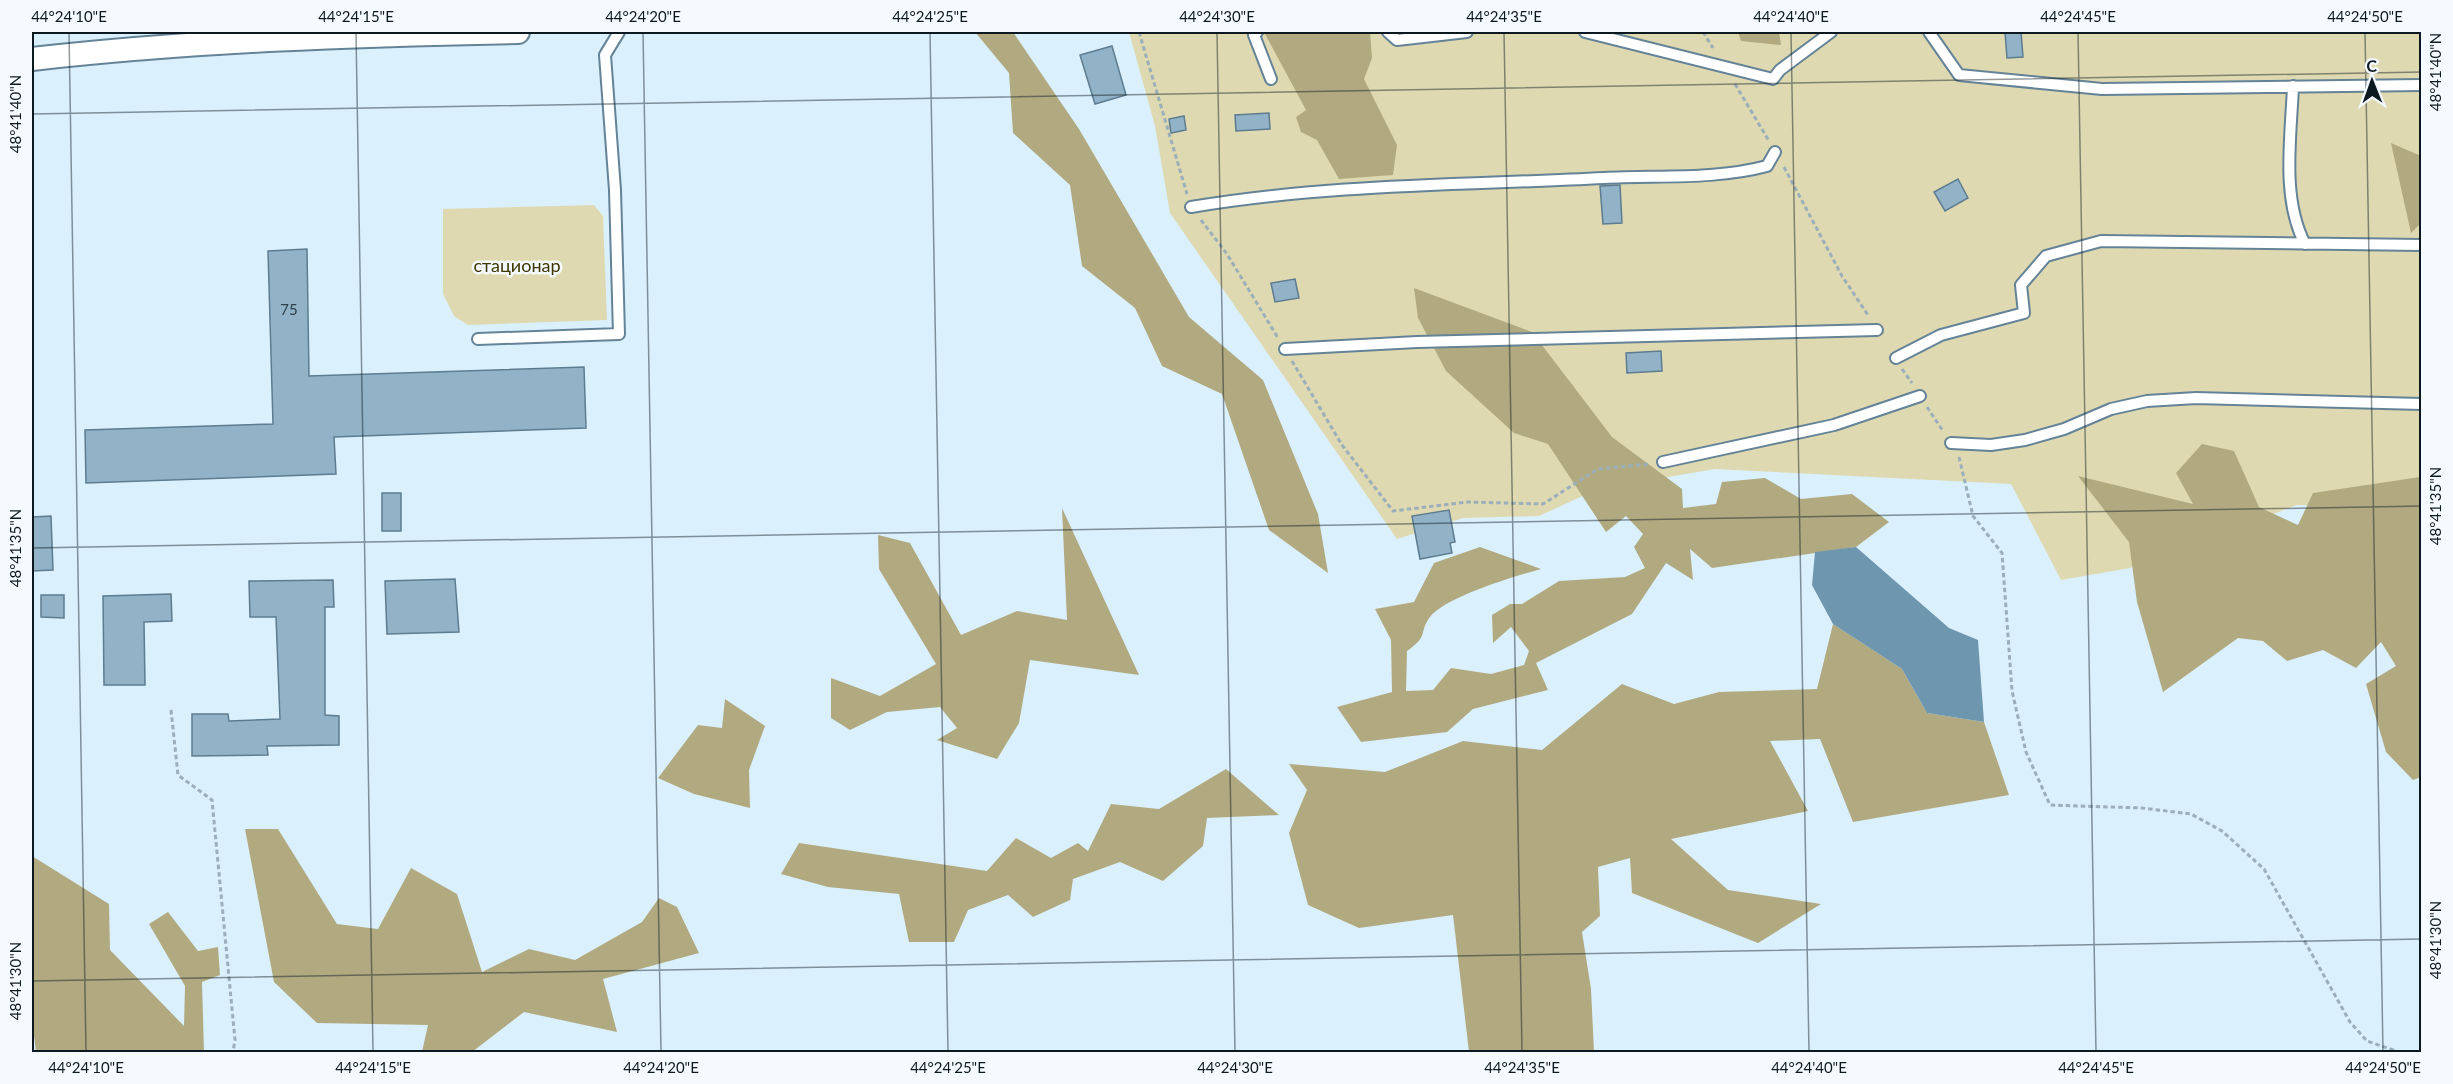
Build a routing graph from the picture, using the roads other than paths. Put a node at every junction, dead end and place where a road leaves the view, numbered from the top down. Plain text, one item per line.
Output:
1 (518, 32) edge
2 (619, 32) edge
3 (1257, 32) edge
4 (1388, 32) edge
5 (1467, 32) edge
6 (1585, 32) edge
7 (1831, 32) edge
8 (1929, 32) edge
9 (32, 59) edge
10 (1271, 79) dead end
11 (2421, 85) edge
12 (2293, 86) junction
13 (1775, 152) road end
14 (1191, 207) dead end
15 (2305, 244) junction
16 (2421, 245) edge
17 (1877, 330) road end
18 (478, 339) dead end
19 (1285, 350) dead end
20 (1896, 358) road end
21 (1920, 396) road end
22 (2421, 404) edge
23 (1951, 443) road end
24 (1663, 462) dead end

1 - 9 street
2 - 18 lane
3 - 10 lane
4 - 5 lane
6 - 7 lane
8 - 12 lane
11 - 12 lane
12 - 15 lane
13 - 14 lane
15 - 16 lane
15 - 20 lane
17 - 19 lane
21 - 24 lane
22 - 23 lane

